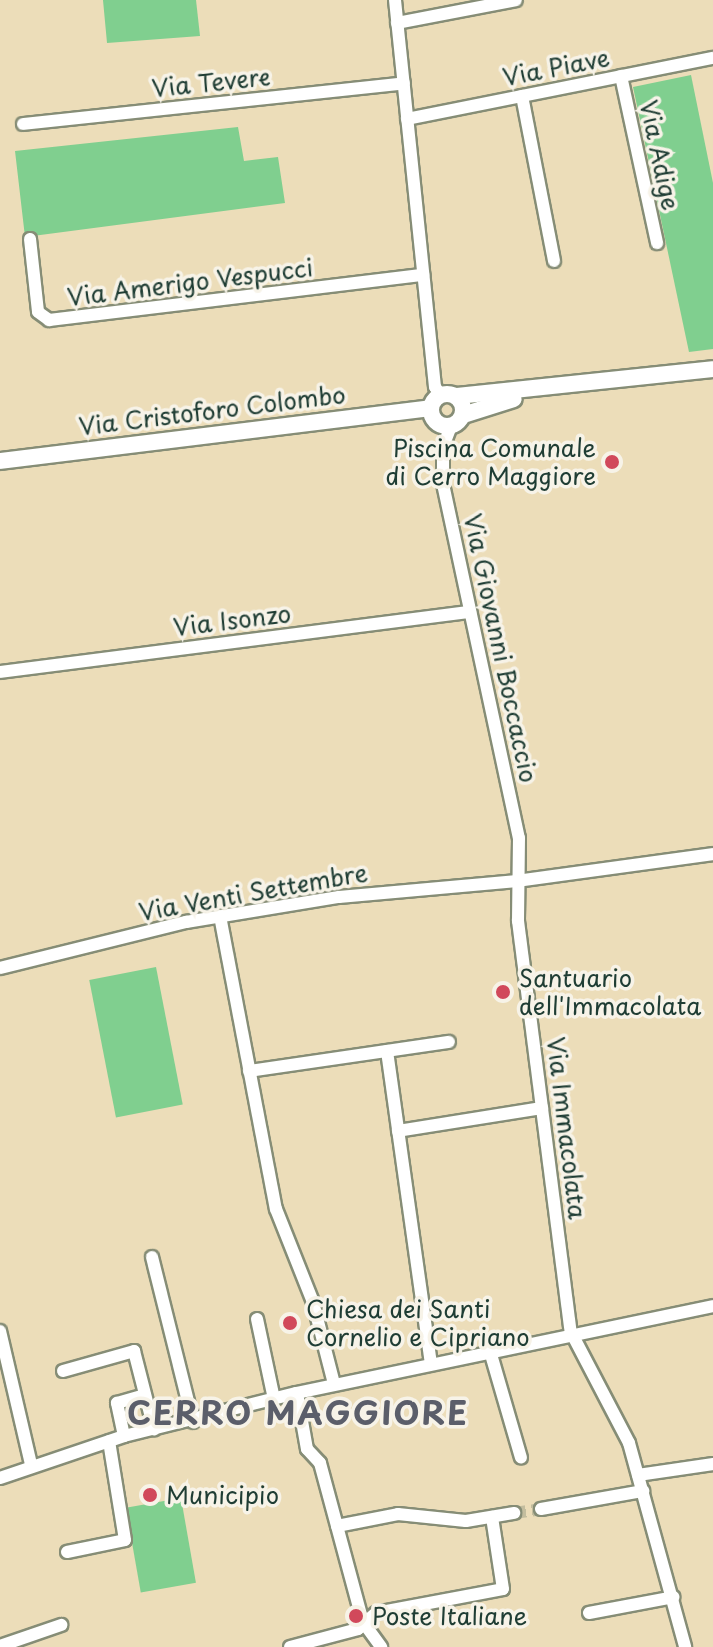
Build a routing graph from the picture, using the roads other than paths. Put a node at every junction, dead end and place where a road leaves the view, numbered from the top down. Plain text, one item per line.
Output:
1 (395, 0) edge
2 (516, 0) edge
3 (397, 23) junction
4 (713, 58) edge
5 (621, 76) junction
6 (404, 83) junction
7 (522, 96) junction
8 (407, 119) junction
9 (23, 124) dead end
10 (30, 239) dead end
11 (657, 243) dead end
12 (554, 261) dead end
13 (423, 275) junction
14 (713, 369) edge
15 (537, 390) junction
16 (443, 399) junction
17 (457, 420) junction
18 (0, 461) edge
19 (470, 612) junction
20 (0, 672) edge
21 (713, 854) edge
22 (517, 881) junction
23 (220, 916) junction
24 (0, 968) edge
25 (449, 1042) dead end
26 (387, 1051) junction
27 (249, 1071) junction
28 (542, 1108) junction
29 (398, 1131) junction
30 (152, 1257) dead end
31 (713, 1306) edge
32 (257, 1319) dead end
33 (0, 1331) edge
34 (571, 1332) junction
35 (490, 1351) junction
36 (431, 1364) junction
37 (63, 1371) dead end
38 (334, 1384) junction
39 (297, 1393) junction
40 (145, 1395) junction
41 (274, 1399) junction
42 (193, 1422) junction
43 (154, 1429) junction
44 (124, 1436) junction
45 (109, 1441) junction
46 (521, 1458) dead end
47 (31, 1464) junction
48 (713, 1464) edge
49 (638, 1475) junction
50 (0, 1478) edge
51 (643, 1491) junction
52 (541, 1509) tunnel mouth
53 (514, 1513) tunnel mouth
54 (492, 1517) junction
55 (337, 1526) junction
56 (67, 1552) dead end
57 (674, 1597) junction
58 (589, 1613) dead end
59 (363, 1622) junction
60 (61, 1625) dead end
61 (7, 1645) edge
62 (290, 1647) edge
63 (381, 1647) edge
64 (685, 1647) edge

1 - 3 street
2 - 3 street
3 - 6 street
4 - 5 street, Via Piave
5 - 7 street, Via Piave
5 - 11 street, Via Adige
6 - 8 street
6 - 9 street, Via Tevere
7 - 8 street, Via Piave
7 - 12 street
8 - 13 street
10 - 13 street, Via Amerigo Vespucci
13 - 16 street
14 - 15 street, Via Cristoforo Colombo
15 - 16 street, Via Cristoforo Colombo
15 - 17 street, Via Cristoforo Colombo
16 - 17 street
16 - 17 street
16 - 18 street, Via Cristoforo Colombo
17 - 19 street, Via Giovanni Boccaccio
19 - 20 street, Via Isonzo
19 - 22 street, Via Giovanni Boccaccio
21 - 22 street, Via Venti Settembre
22 - 23 street, Via Venti Settembre
22 - 28 street, Via Immacolata
23 - 24 street, Via Venti Settembre
23 - 27 street
25 - 26 street
26 - 27 street
26 - 29 street
27 - 38 street
28 - 29 street
28 - 34 street, Via Immacolata
29 - 36 street
30 - 42 street
31 - 34 street
32 - 41 street
33 - 47 street
34 - 35 street
34 - 49 street
35 - 36 street
35 - 46 street
36 - 38 street
37 - 40 street
38 - 39 street
39 - 41 street
39 - 55 street
40 - 43 street
40 - 44 street
41 - 42 street
42 - 43 street
43 - 44 street
44 - 45 street
45 - 47 street
45 - 56 street
47 - 50 street
48 - 49 street
49 - 51 street
51 - 52 street
51 - 57 street
53 - 54 street
54 - 55 street
54 - 59 street
55 - 59 street
57 - 58 street
57 - 64 street
59 - 62 street
59 - 63 street
60 - 61 street

